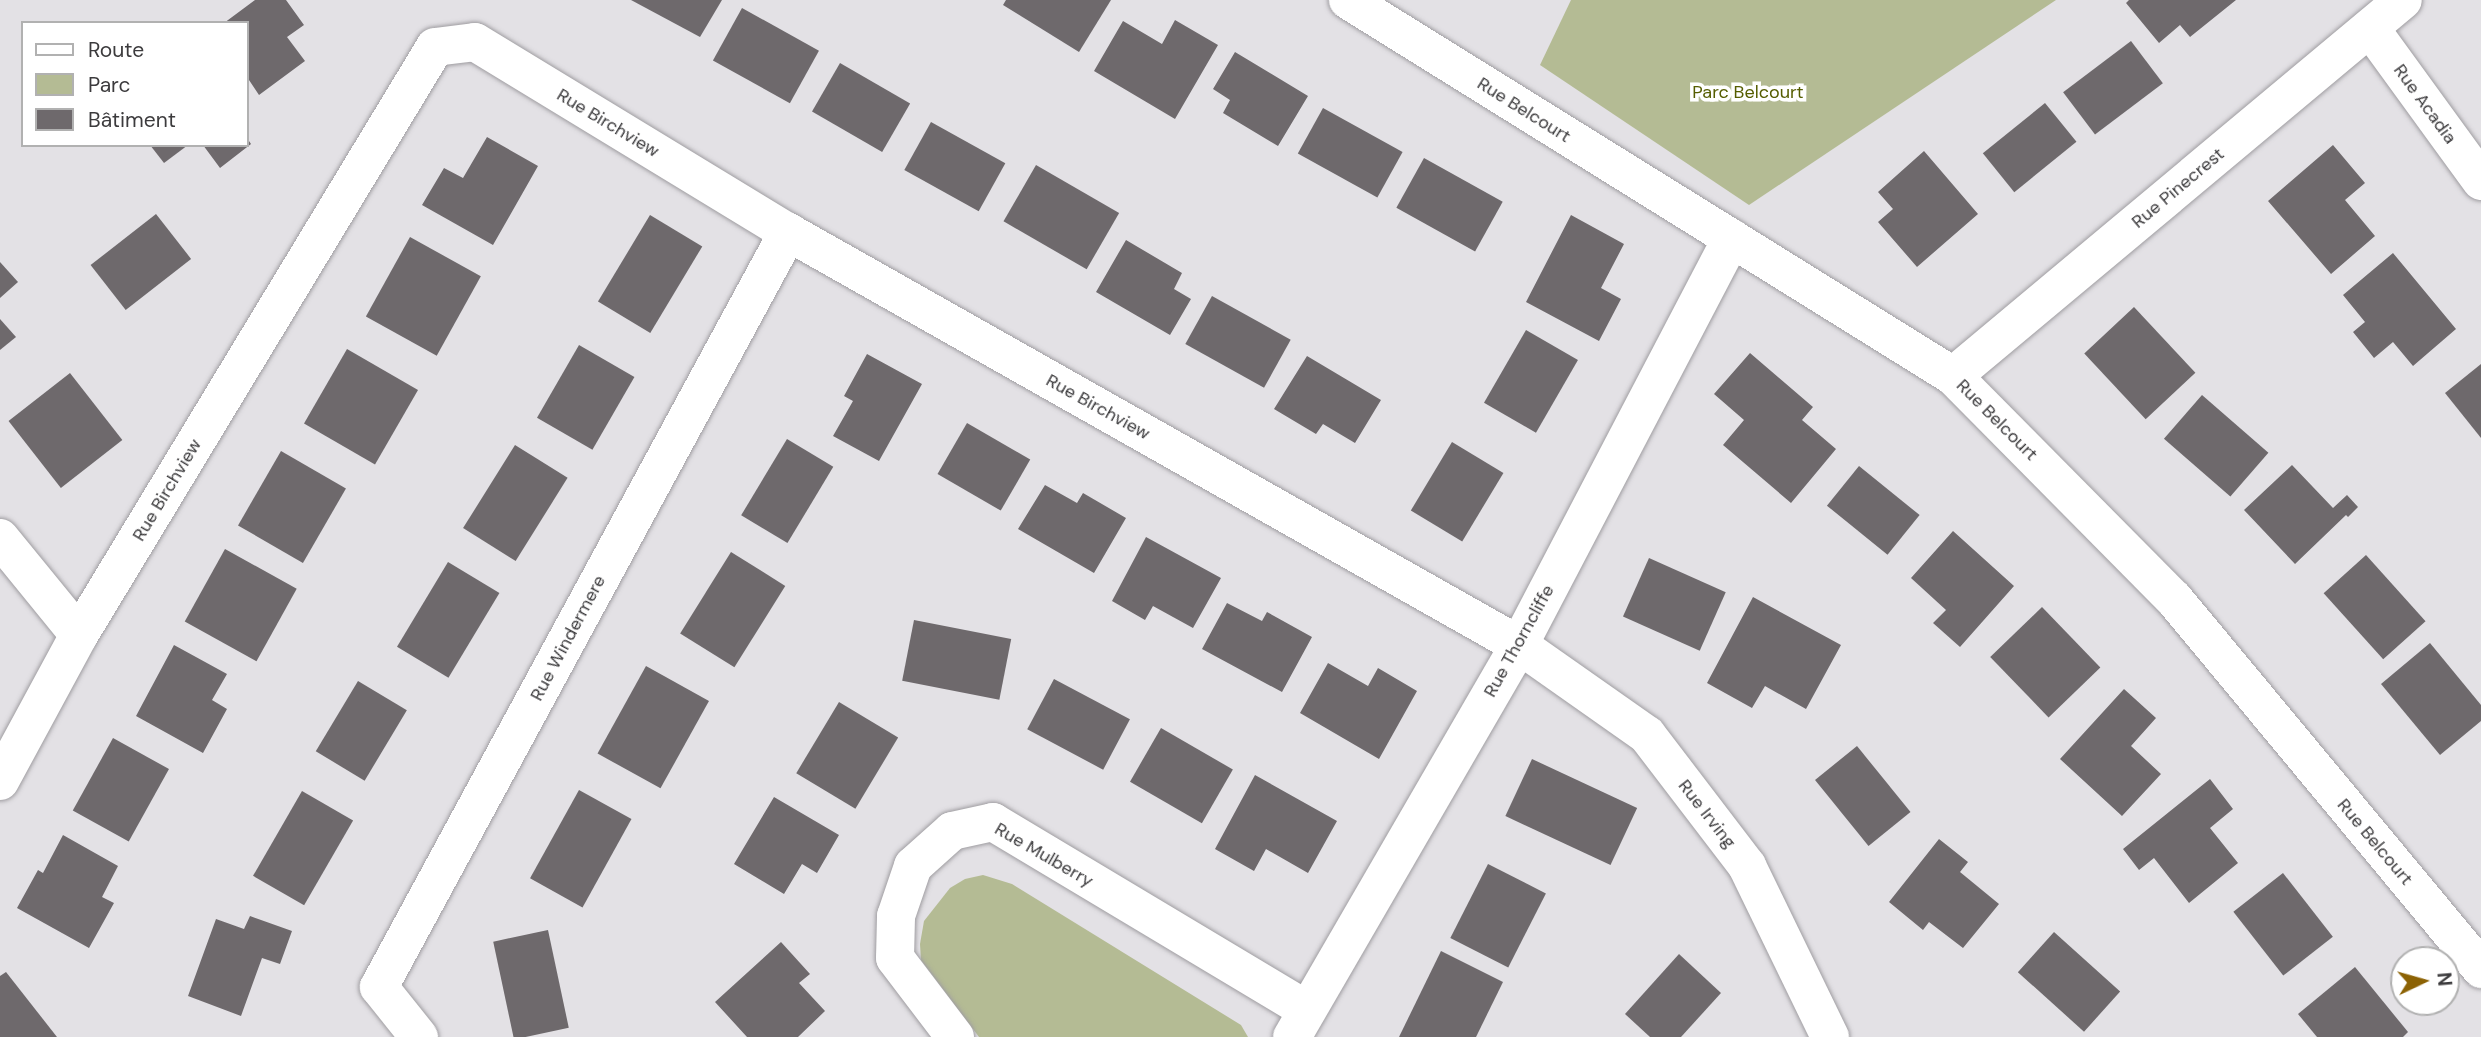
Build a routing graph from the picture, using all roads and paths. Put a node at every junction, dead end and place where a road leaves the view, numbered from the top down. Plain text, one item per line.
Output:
1 (1348, 0) edge
2 (2403, 0) edge
3 (2370, 28) junction
4 (2481, 181) edge
5 (788, 232) junction
6 (1731, 238) junction
7 (1953, 376) junction
8 (0, 538) edge
9 (79, 635) junction
10 (1519, 645) junction
11 (0, 781) edge
12 (2481, 970) edge
13 (1300, 1024) edge
14 (419, 1037) edge
15 (955, 1037) edge
16 (1830, 1037) edge

1 - 6 street, Rue Belcourt
2 - 3 street, Rue Pinecrest
3 - 4 street, Rue Acadia
3 - 7 street, Rue Pinecrest
5 - 9 street, Rue Birchview
5 - 10 street, Rue Birchview
5 - 14 street, Rue Windermere
6 - 7 street, Rue Belcourt
6 - 10 street, Rue Thorncliffe
7 - 12 street, Rue Belcourt
8 - 9 street
9 - 11 street, Rue Birchview
10 - 13 street, Rue Thorncliffe
10 - 16 street, Rue Irving
13 - 15 street, Rue Mulberry

